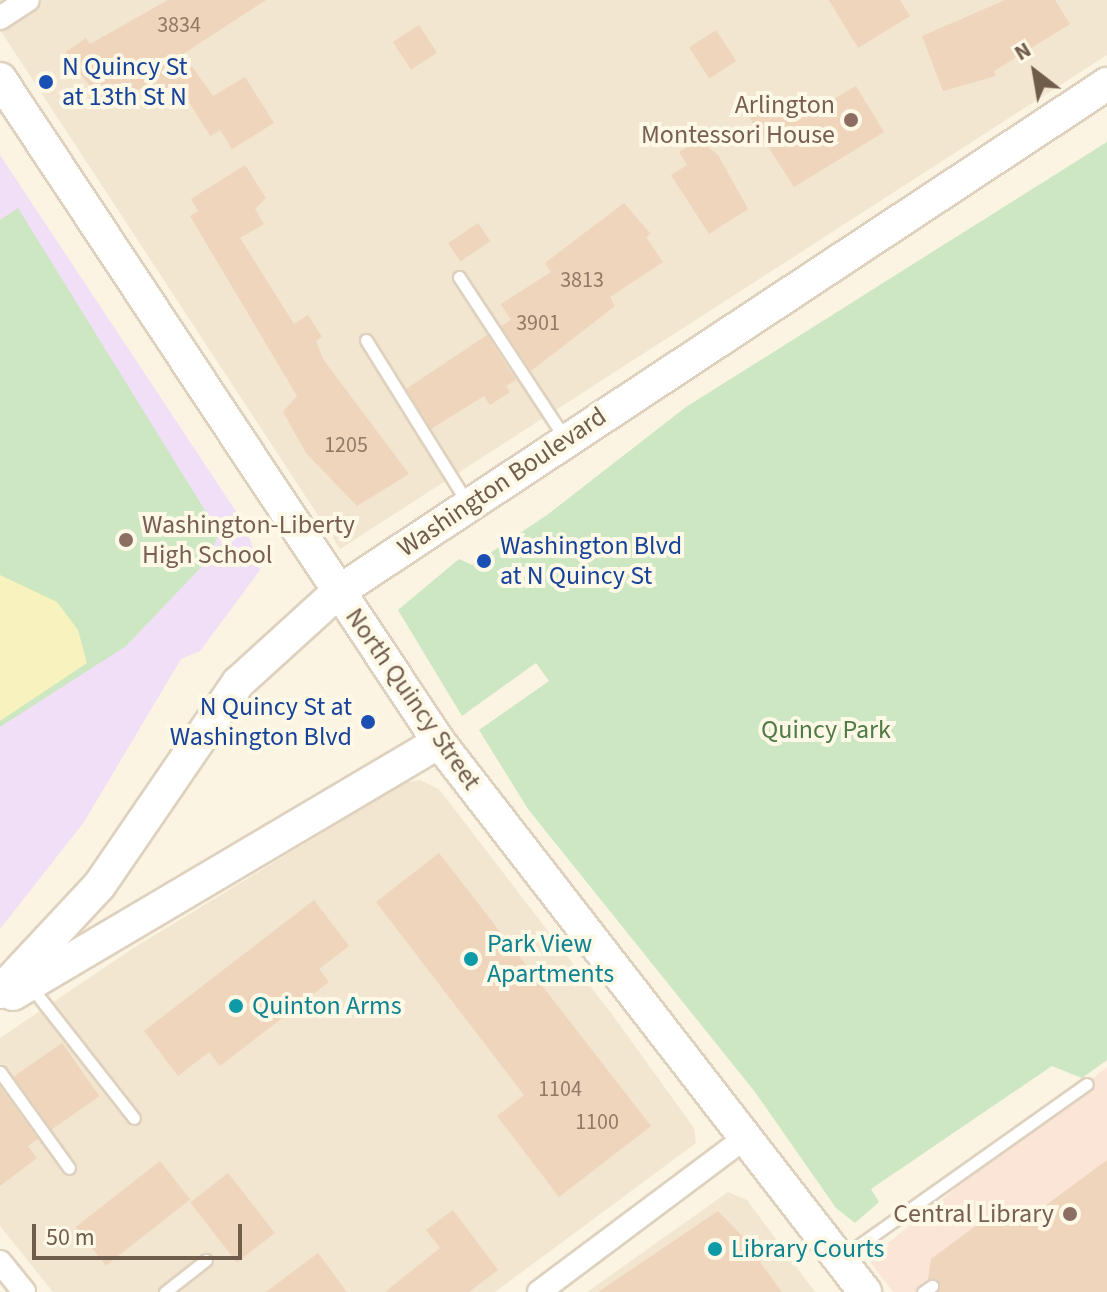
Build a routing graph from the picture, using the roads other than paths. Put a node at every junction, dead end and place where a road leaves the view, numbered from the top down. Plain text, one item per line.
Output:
1 (28, 0) edge
2 (0, 18) edge
3 (0, 79) edge
4 (1107, 84) edge
5 (459, 277) dead end
6 (366, 340) dead end
7 (566, 439) junction
8 (469, 504) junction
9 (338, 592) junction
10 (439, 742) junction
11 (14, 988) edge
12 (0, 1001) edge
13 (0, 1072) edge
14 (1087, 1084) dead end
15 (134, 1118) dead end
16 (746, 1137) junction
17 (69, 1168) dead end
18 (840, 1259) junction
19 (206, 1260) dead end
20 (0, 1262) edge
21 (24, 1292) edge
22 (165, 1292) edge
23 (539, 1292) edge
24 (865, 1292) edge

1 - 2 street
3 - 9 main road, North Quincy Street
4 - 7 main road, Washington Boulevard
5 - 7 lane
6 - 8 lane
7 - 8 main road, Washington Boulevard
8 - 9 main road, Washington Boulevard
9 - 10 main road, North Quincy Street
9 - 11 main road, Washington Boulevard
10 - 11 main road
10 - 16 main road, North Quincy Street
11 - 12 main road
11 - 15 lane
13 - 17 lane
14 - 18 lane
16 - 18 main road, North Quincy Street
16 - 23 street
18 - 24 main road, North Quincy Street
19 - 22 lane
20 - 21 street

